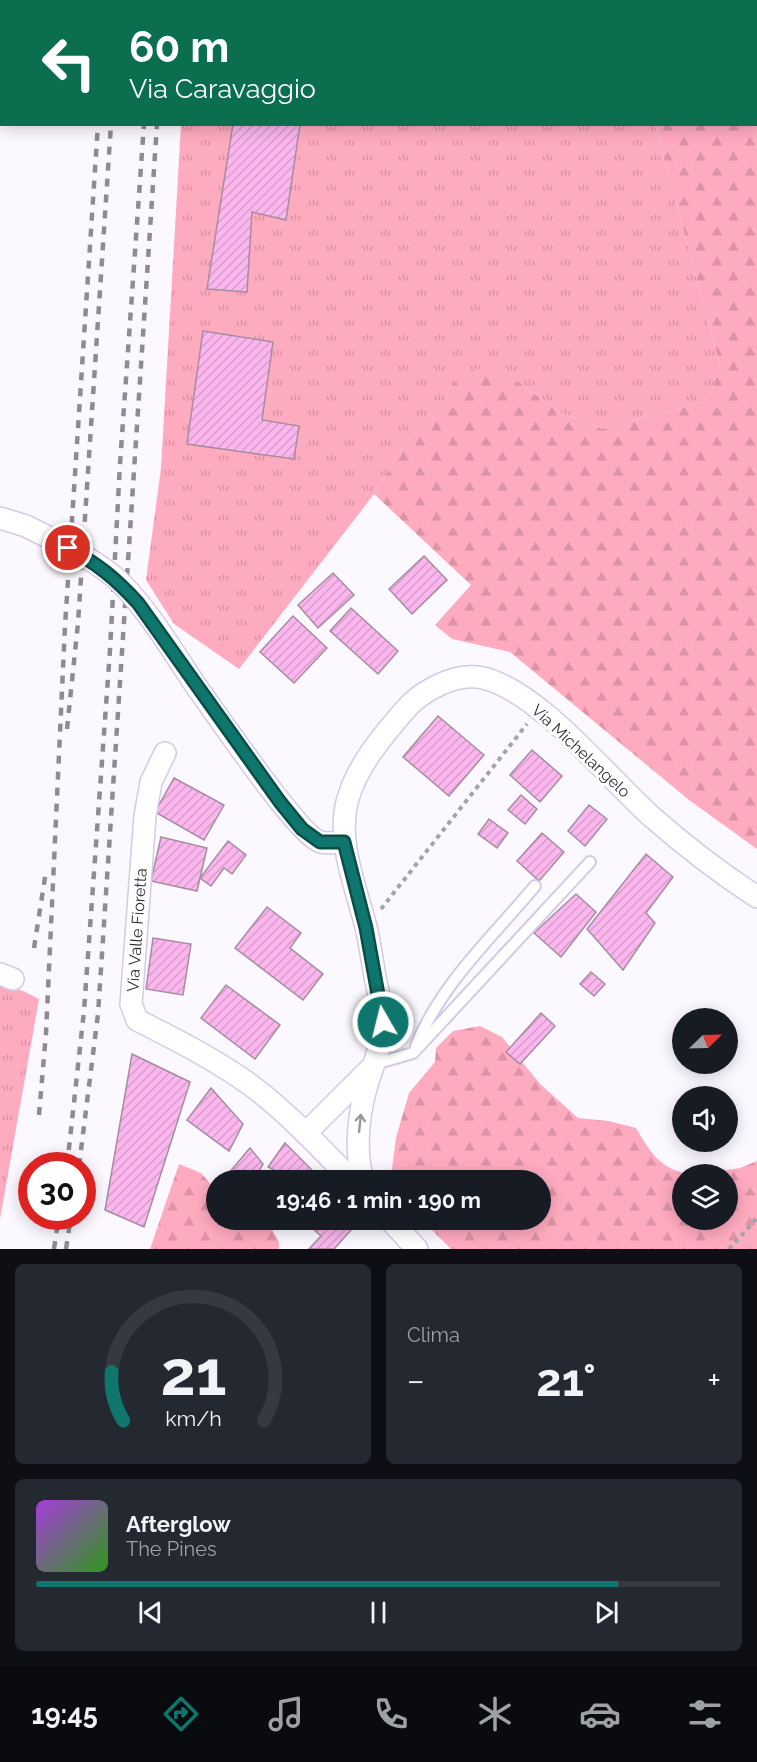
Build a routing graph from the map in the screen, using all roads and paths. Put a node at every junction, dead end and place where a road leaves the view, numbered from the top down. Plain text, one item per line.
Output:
1 (0, 518) edge
2 (530, 719) junction
3 (165, 753) dead end
4 (344, 842) junction
5 (590, 862) dead end
6 (535, 886) dead end
7 (757, 897) edge
8 (366, 928) junction
9 (413, 1053) junction
10 (374, 1064) junction
11 (306, 1133) junction
12 (342, 1170) edge
13 (362, 1170) edge
14 (757, 1218) edge
15 (399, 1230) edge
16 (417, 1249) edge
17 (729, 1249) edge

1 - 4 street, bridge
2 - 4 street, Via Michelangelo
2 - 7 street, Via Michelangelo
2 - 8 path
3 - 11 street, Via Valle Fioretta
4 - 8 street, Via Michelangelo
5 - 9 lane
6 - 9 lane
8 - 10 street, Via Michelangelo
9 - 10 lane
10 - 11 street, Via Michelangelo
13 -> 10 street, Via Michelangelo
11 - 12 street, Via Valle Fioretta
14 - 17 path
15 - 16 street

